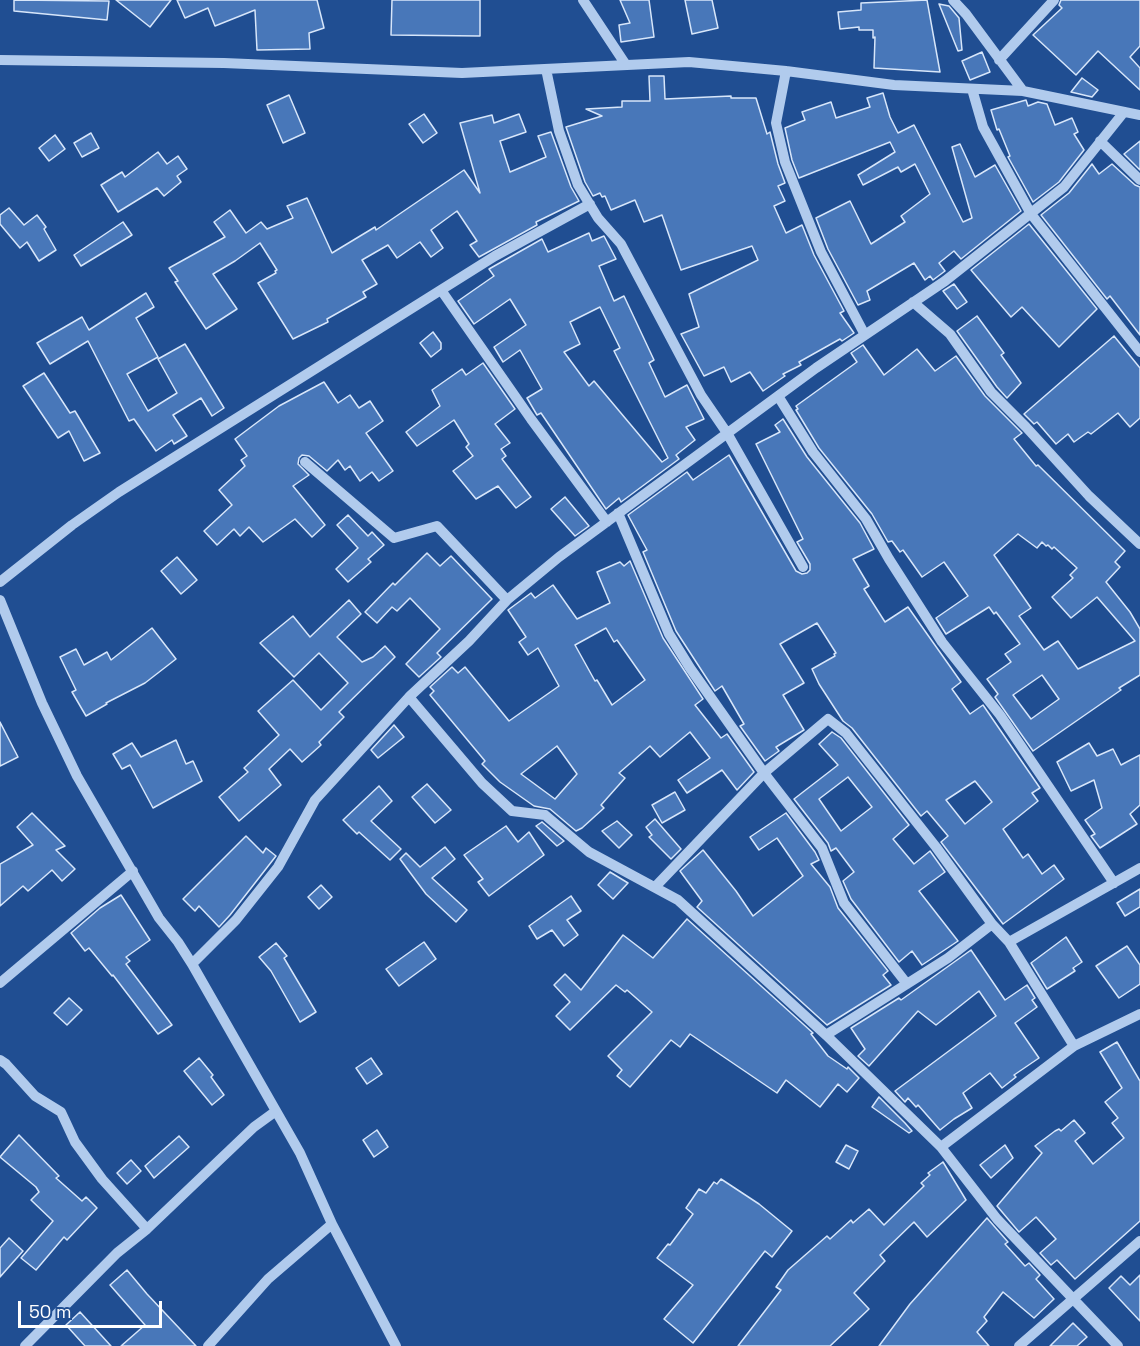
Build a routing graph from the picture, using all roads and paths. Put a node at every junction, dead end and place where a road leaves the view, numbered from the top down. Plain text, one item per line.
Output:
1 (583, 0) edge
2 (953, 0) edge
3 (1054, 0) edge
4 (0, 60) edge
5 (999, 60) junction
6 (626, 65) junction
7 (546, 69) junction
8 (786, 71) junction
9 (972, 89) junction
10 (1023, 91) junction
11 (1124, 112) junction
12 (1140, 115) edge
13 (1100, 141) junction
14 (1140, 180) edge
15 (590, 204) junction
16 (1030, 214) junction
17 (441, 290) junction
18 (913, 302) junction
19 (865, 335) junction
20 (1140, 352) edge
21 (778, 396) junction
22 (727, 433) junction
23 (305, 462) dead end
24 (618, 513) junction
25 (607, 522) junction
26 (1140, 544) edge
27 (803, 567) dead end
28 (0, 582) edge
29 (0, 600) edge
30 (507, 600) junction
31 (410, 697) junction
32 (764, 773) junction
33 (1140, 868) edge
34 (132, 871) junction
35 (1114, 883) junction
36 (655, 887) junction
37 (993, 924) junction
38 (1009, 942) junction
39 (192, 964) junction
40 (0, 983) edge
41 (907, 984) junction
42 (1140, 1014) edge
43 (826, 1035) junction
44 (1074, 1046) junction
45 (0, 1060) edge
46 (276, 1111) junction
47 (941, 1147) junction
48 (332, 1224) junction
49 (147, 1229) junction
50 (1140, 1241) edge
51 (1075, 1299) junction
52 (25, 1346) edge
53 (208, 1346) edge
54 (396, 1346) edge
55 (1019, 1346) edge
56 (1118, 1346) edge

1 - 6 street
2 - 5 street
3 - 5 street
4 - 7 street
5 - 10 street
6 - 7 street
6 - 8 street
7 - 15 street
8 - 9 street
8 - 19 street
9 - 10 street
9 - 16 street
10 - 11 street
11 - 12 street
11 - 13 street
13 - 14 street
13 - 16 street
15 - 17 street
15 - 22 street
16 - 18 street
16 - 20 street
17 - 25 street
17 - 28 street
18 - 19 street
18 - 26 street
19 - 21 street
21 - 22 street
21 - 35 street
22 - 24 street
22 - 27 street
23 - 30 street
24 - 25 street
24 - 32 street
25 - 30 street
29 - 34 street
30 - 31 street
31 - 36 street
31 - 39 street
32 - 36 street
32 - 37 street
32 - 41 street
33 - 35 street
34 - 39 street
34 - 40 street
35 - 38 street
36 - 43 street
37 - 38 street
37 - 41 street
38 - 44 street
39 - 46 street
41 - 43 street
42 - 44 street
43 - 47 street
44 - 47 street
45 - 49 street
46 - 48 street
46 - 49 street
47 - 51 street
48 - 53 street
48 - 54 street
49 - 52 street
50 - 51 street
51 - 55 street
51 - 56 street

